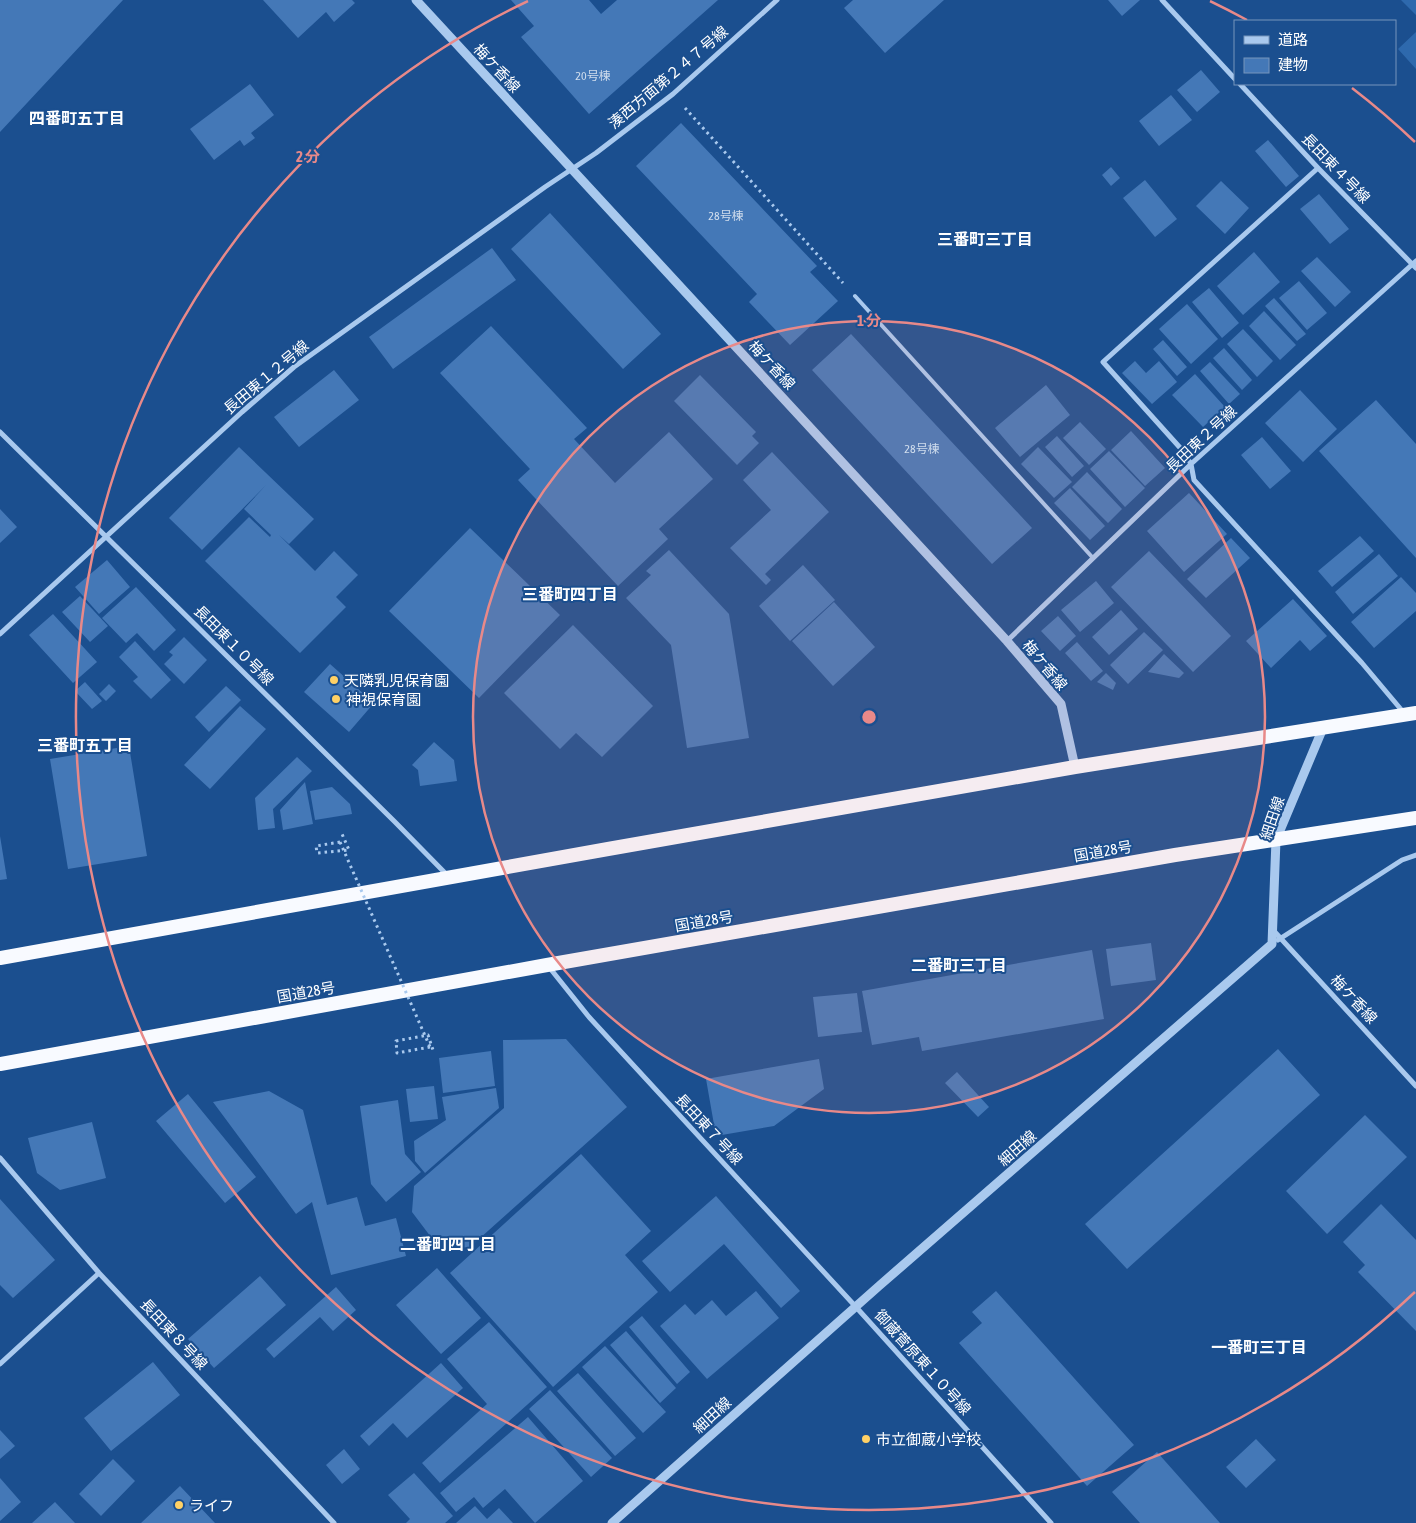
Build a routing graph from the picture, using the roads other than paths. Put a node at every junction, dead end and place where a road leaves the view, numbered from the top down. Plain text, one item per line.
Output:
1 (416, 0) edge
2 (777, 0) edge
3 (1162, 0) edge
4 (1234, 78) edge
5 (1241, 85) edge
6 (572, 168) junction
7 (1318, 168) junction
8 (1415, 264) edge
9 (855, 296) road end
10 (0, 432) edge
11 (1191, 464) junction
12 (106, 536) junction
13 (1093, 558) junction
14 (0, 634) edge
15 (1007, 641) junction
16 (1410, 714) edge
17 (1323, 728) junction
18 (1074, 767) junction
19 (1416, 818) edge
20 (1276, 840) junction
21 (1416, 855) edge
22 (449, 877) junction
23 (1272, 930) junction
24 (1280, 939) junction
25 (1272, 944) junction
26 (0, 958) edge
27 (547, 965) junction
28 (0, 1064) edge
29 (1416, 1086) edge
30 (0, 1158) edge
31 (99, 1273) junction
32 (856, 1307) junction
33 (0, 1364) edge
34 (334, 1523) edge
35 (612, 1523) edge
36 (1051, 1523) edge

1 - 6 street, 梅ケ香線
2 - 6 street, 湊西方面第２４７号線
3 - 4 street
5 - 7 street, 長田東４号線
6 - 12 street, 長田東１２号線
6 - 15 street, 梅ケ香線
7 - 8 street, 長田東４号線
7 - 11 street
8 - 11 street, 長田東２号線
9 - 13 lane
10 - 12 street, 長田東１０号線
11 - 13 street, 長田東２号線
11 - 16 street
12 - 14 street, 長田東１２号線
12 - 22 street, 長田東１０号線
13 - 15 street, 長田東２号線
15 - 18 street, 梅ケ香線
16 - 17 highway
17 - 18 highway
17 - 20 street, 細田線
18 - 22 highway
19 - 20 highway, 国道28号
20 - 23 street, 細田線
20 - 27 highway, 国道28号
21 - 24 street
22 - 26 highway
23 - 24 street, 梅ケ香線
23 - 25 street, 細田線
24 - 25 street
24 - 29 street, 梅ケ香線
25 - 32 street, 細田線
27 - 28 highway, 国道28号
27 - 32 street, 長田東７号線
30 - 31 street, 長田東８号線
31 - 33 street
31 - 34 street, 長田東８号線
32 - 35 street, 細田線
32 - 36 street, 御蔵菅原東１０号線

